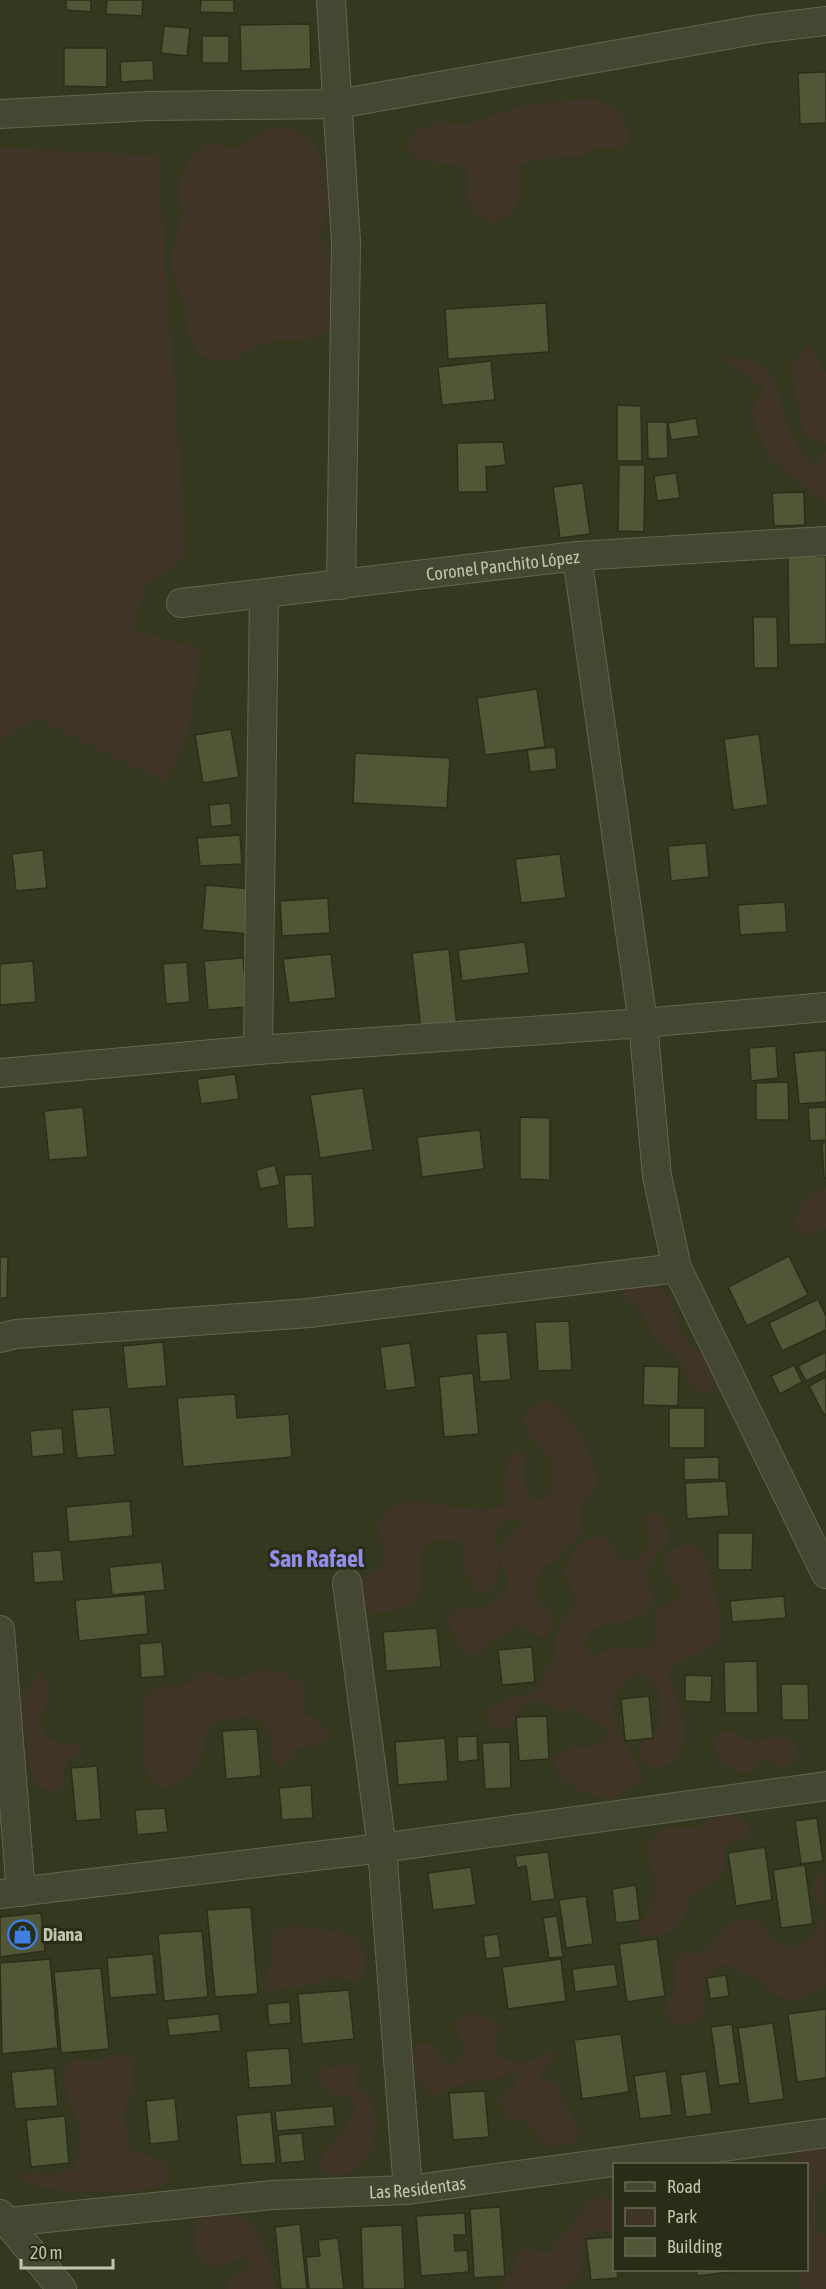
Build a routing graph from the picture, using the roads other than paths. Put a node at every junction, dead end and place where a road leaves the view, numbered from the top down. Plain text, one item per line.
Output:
1 (331, 0) edge
2 (826, 21) edge
3 (338, 104) junction
4 (0, 114) edge
5 (826, 541) edge
6 (577, 556) junction
7 (341, 585) junction
8 (264, 594) junction
9 (181, 603) dead end
10 (826, 1007) edge
11 (643, 1023) junction
12 (258, 1050) junction
13 (0, 1073) edge
14 (677, 1268) junction
15 (0, 1338) edge
16 (826, 1574) edge
17 (347, 1583) dead end
18 (0, 1630) edge
19 (826, 1786) edge
20 (382, 1848) junction
21 (10, 1893) edge
22 (826, 2133) edge
23 (408, 2190) junction
24 (4, 2218) edge
25 (62, 2289) edge

1 - 3 street
2 - 3 street
3 - 4 street
3 - 7 street
5 - 6 street, Coronel Panchito López
6 - 7 street, Coronel Panchito López
6 - 11 street
7 - 8 street, Coronel Panchito López
8 - 9 street, Coronel Panchito López
8 - 12 street
10 - 11 street
11 - 12 street
11 - 14 street
12 - 13 street
14 - 15 street
14 - 16 street
17 - 20 street
18 - 21 street
19 - 20 street
20 - 21 street
20 - 23 street
22 - 23 street, Las Residentas
23 - 24 street, Las Residentas
24 - 25 street

